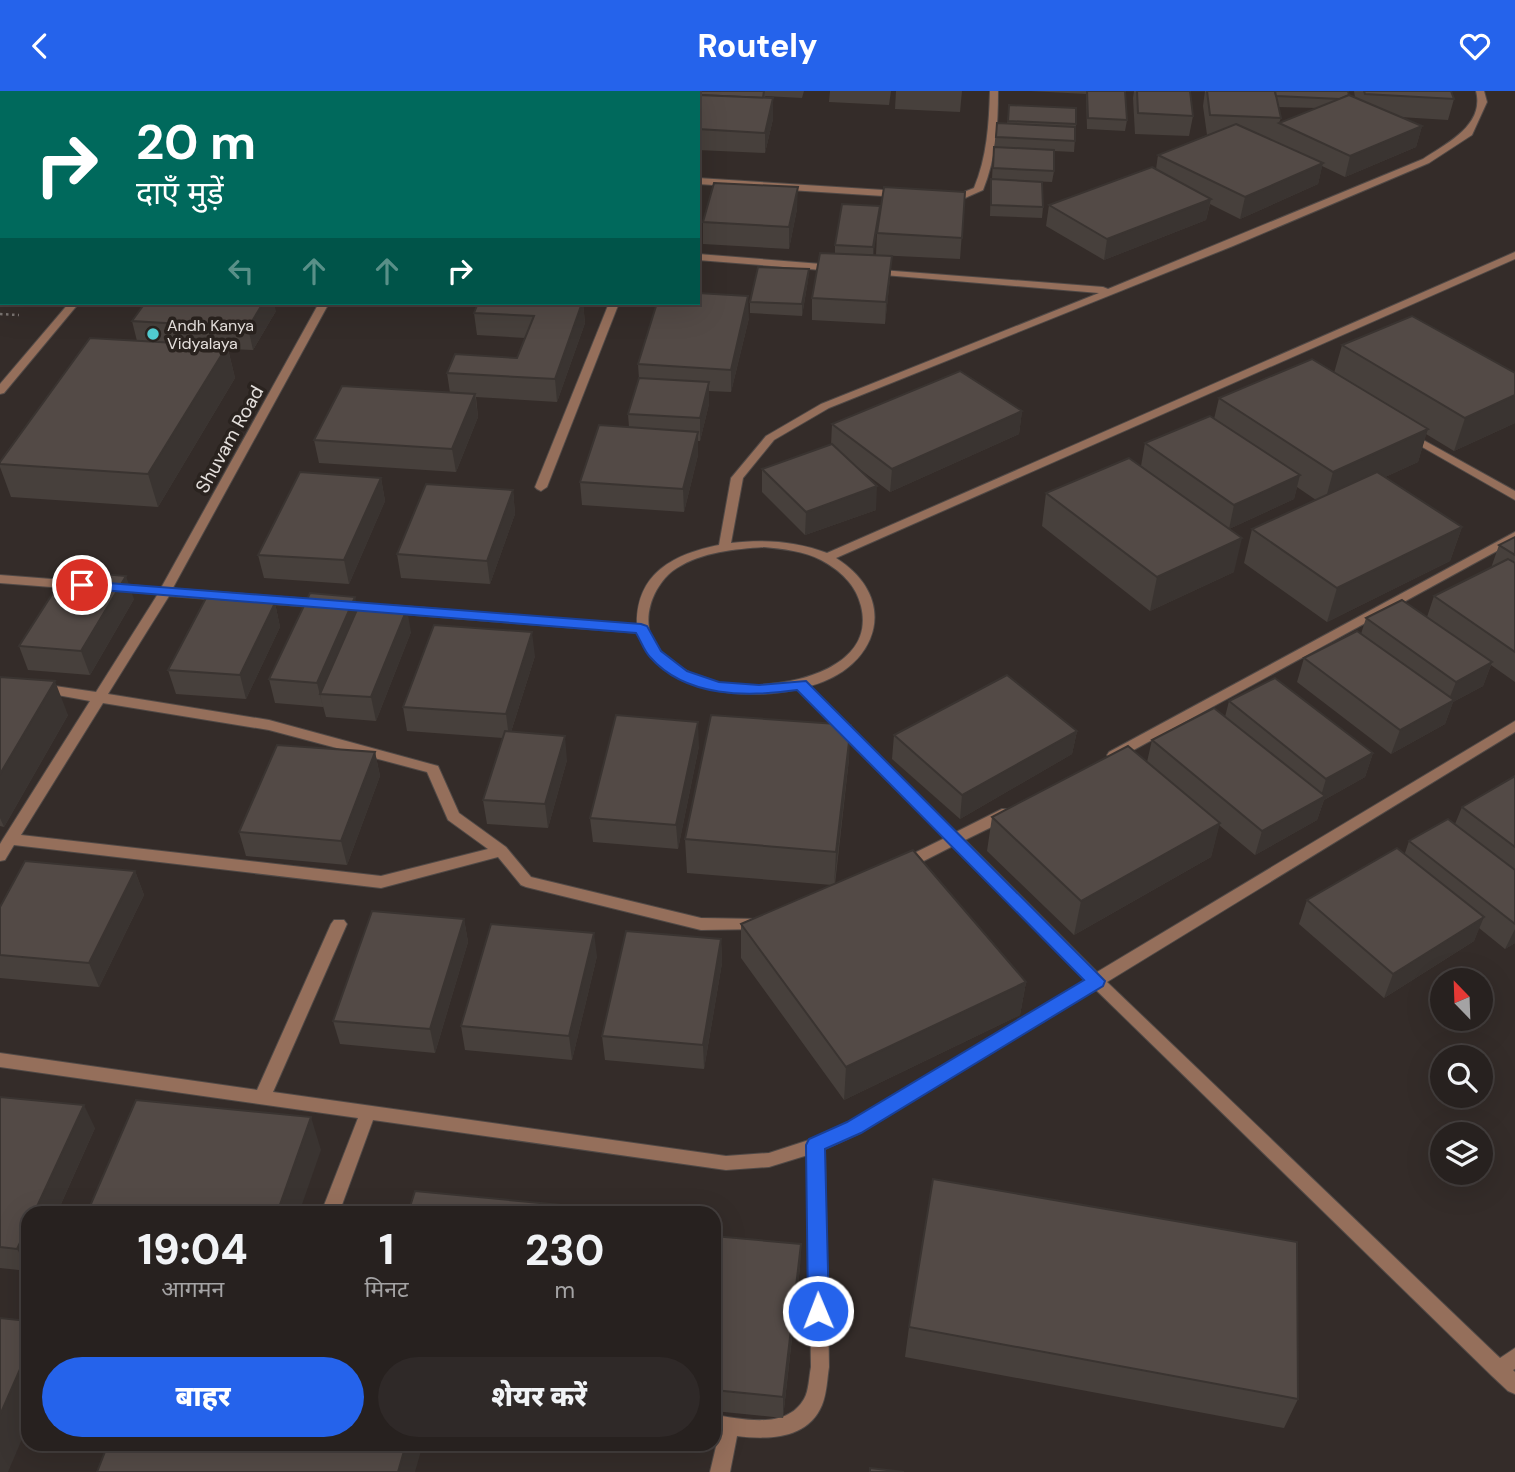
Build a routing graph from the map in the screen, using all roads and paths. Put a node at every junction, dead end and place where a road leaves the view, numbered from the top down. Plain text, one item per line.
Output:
1 (993, 91) edge
2 (1480, 91) edge
3 (700, 181) edge
4 (915, 194) edge
5 (940, 195) edge
6 (1515, 254) edge
7 (700, 257) edge
8 (848, 269) edge
9 (862, 271) edge
10 (1107, 291) junction
11 (72, 305) edge
12 (323, 305) edge
13 (613, 305) edge
14 (1276, 360) junction
15 (1288, 367) edge
16 (0, 391) edge
17 (1395, 428) edge
18 (541, 487) dead end
19 (1515, 496) edge
20 (1515, 536) edge
21 (726, 545) junction
22 (826, 558) junction
23 (0, 579) edge
24 (165, 592) junction
25 (342, 605) edge
26 (383, 609) edge
27 (641, 629) junction
28 (800, 684) junction
29 (25, 685) edge
30 (99, 697) junction
31 (1515, 726) edge
32 (1102, 761) edge
33 (1017, 808) edge
34 (10, 839) junction
35 (957, 841) junction
36 (501, 851) junction
37 (0, 856) edge
38 (883, 874) edge
39 (339, 924) dead end
40 (774, 925) edge
41 (1097, 981) junction
42 (0, 1060) edge
43 (262, 1097) junction
44 (368, 1112) junction
45 (816, 1145) junction
46 (333, 1206) edge
47 (1515, 1357) edge
48 (1499, 1370) junction
49 (1515, 1385) edge
50 (722, 1425) edge
51 (721, 1448) edge
52 (721, 1451) edge
53 (720, 1472) edge

1 - 5 street
2 - 10 street
3 - 4 street
6 - 14 street
7 - 8 street
9 - 10 street
10 - 21 street
11 - 16 street
12 - 24 street, Shuvam Road
13 - 18 street
14 - 15 street
14 - 22 street
17 - 19 street
20 - 32 street
21 - 22 street
21 - 27 street
22 - 28 street
23 - 24 street
24 - 25 street
24 - 30 street, Shuvam Road
26 - 27 street
27 - 28 street
28 - 35 street
29 - 30 street
30 - 34 street, Shuvam Road
30 - 36 street
31 - 41 street
33 - 35 street
34 - 36 street
34 - 37 street, Shuvam Road
35 - 38 street
35 - 41 street
36 - 40 street
39 - 43 street
41 - 45 street
41 - 48 street
42 - 43 street
43 - 44 street
44 - 45 street
44 - 46 street
45 - 50 street
47 - 48 street
48 - 49 street
50 - 51 street
52 - 53 street

